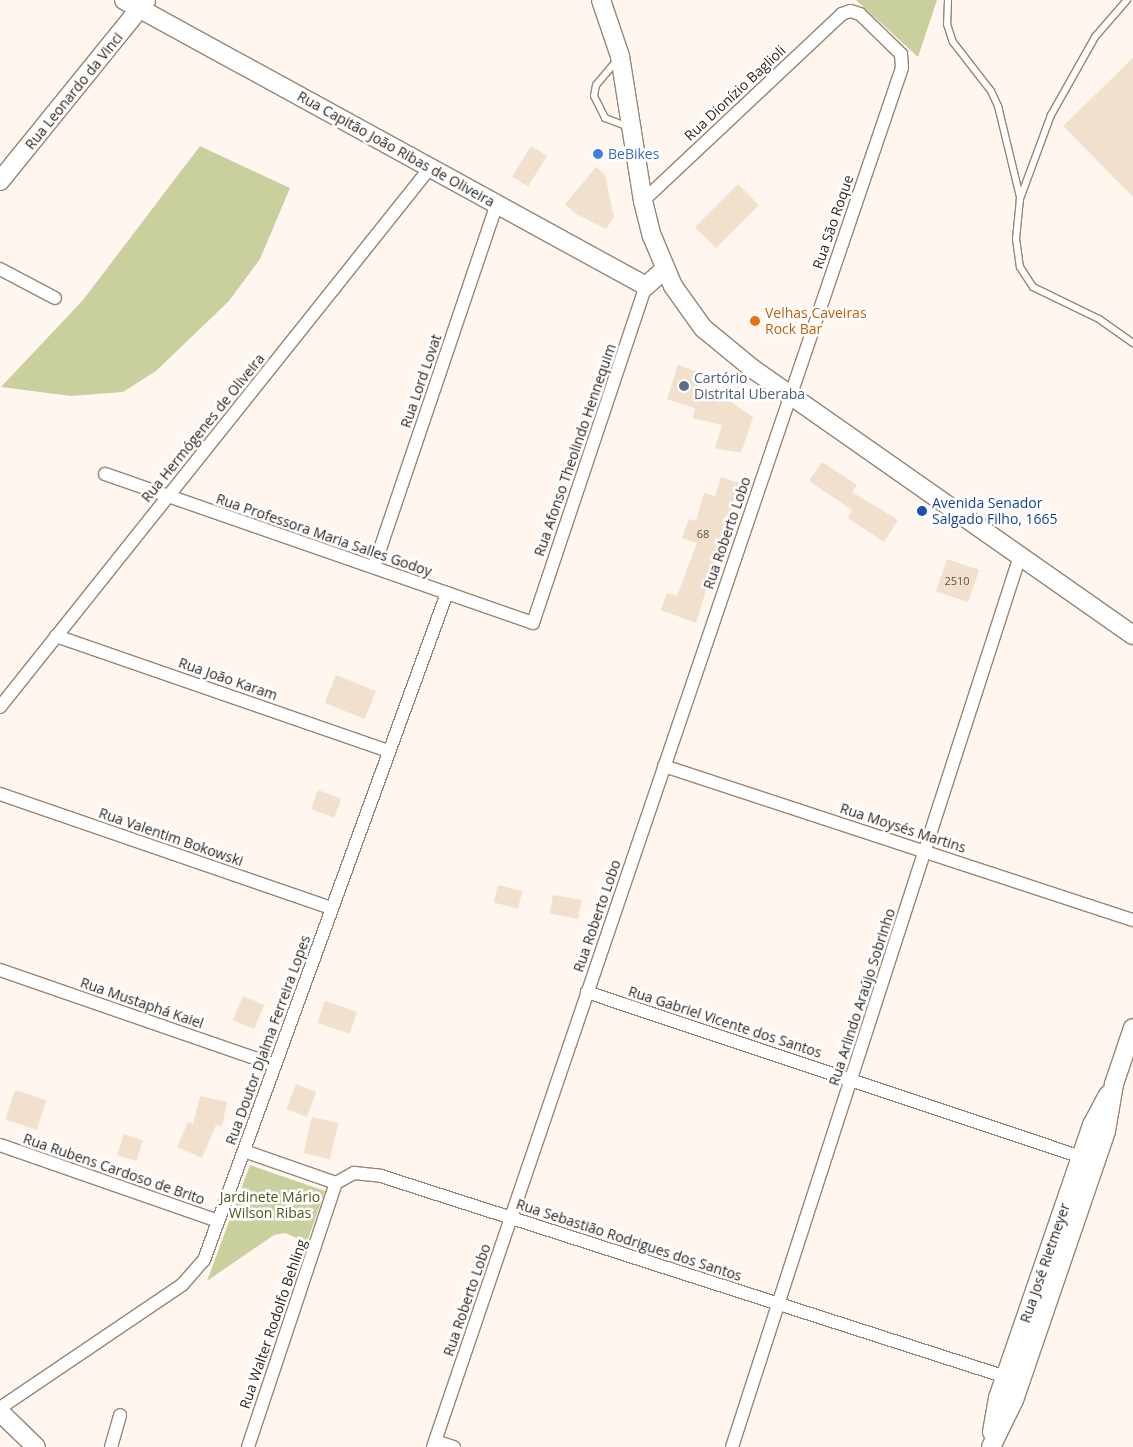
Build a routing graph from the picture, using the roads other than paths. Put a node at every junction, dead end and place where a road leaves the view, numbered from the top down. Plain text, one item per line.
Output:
1 (124, 0) edge
2 (601, 0) edge
3 (948, 0) edge
4 (1127, 0) edge
5 (144, 4) edge
6 (850, 11) joint
7 (620, 56) junction
8 (632, 128) junction
9 (430, 168) junction
10 (0, 181) edge
11 (1020, 199) junction
12 (643, 201) junction
13 (497, 204) junction
14 (0, 269) edge
15 (664, 270) junction
16 (646, 286) junction
17 (55, 298) dead end
18 (1133, 343) edge
19 (789, 395) junction
20 (105, 474) dead end
21 (168, 496) junction
22 (1020, 556) junction
23 (374, 567) junction
24 (447, 593) junction
25 (533, 623) joint
26 (1133, 635) edge
27 (56, 636) junction
28 (0, 707) edge
29 (389, 751) junction
30 (664, 766) junction
31 (0, 794) edge
32 (924, 851) junction
33 (332, 908) junction
34 (1133, 920) edge
35 (0, 970) edge
36 (587, 992) junction
37 (1133, 1028) edge
38 (275, 1064) junction
39 (851, 1080) junction
40 (1114, 1084) junction
41 (0, 1145) edge
42 (244, 1151) junction
43 (1081, 1157) junction
44 (336, 1183) junction
45 (510, 1218) junction
46 (218, 1221) junction
47 (778, 1304) junction
48 (1006, 1377) junction
49 (0, 1410) edge
50 (120, 1415) dead end
51 (434, 1444) edge
52 (36, 1447) edge
53 (111, 1447) edge
54 (248, 1447) edge
55 (454, 1447) edge
56 (732, 1447) edge
57 (990, 1447) edge

1 - 5 main road, Rua Capitão João Ribas de Oliveira
2 - 7 main road
3 - 11 lane
4 - 11 lane
5 - 9 main road, Rua Capitão João Ribas de Oliveira
5 - 10 main road, Rua Leonardo da Vinci
6 - 12 street, Rua Dionízio Baglioli
6 - 19 street, Rua São Roque
7 - 8 main road
7 - 8 lane
8 - 12 main road
9 - 13 main road, Rua Capitão João Ribas de Oliveira
9 - 21 street, Rua Hermógenes de Oliveira
11 - 18 lane
12 - 15 main road
13 - 16 main road, Rua Capitão João Ribas de Oliveira
13 - 23 street, Rua Lord Lovat
14 - 17 street
15 - 16 main road
15 - 19 main road
16 - 25 street, Rua Afonso Theolindo Hennequim
19 - 22 main road
19 - 30 street, Rua Roberto Lobo
20 - 21 street, Rua Professora Maria Salles Godoy
21 - 23 street, Rua Professora Maria Salles Godoy
21 - 27 street, Rua Hermógenes de Oliveira
22 - 26 main road
22 - 32 street, Rua Arlindo Araújo Sobrinho
23 - 24 street, Rua Professora Maria Salles Godoy
24 - 25 street, Rua Professora Maria Salles Godoy
24 - 29 street, Rua Doutor Djalma Ferreira Lopes
27 - 28 street, Rua Hermógenes de Oliveira
27 - 29 street, Rua João Karam
29 - 33 street, Rua Doutor Djalma Ferreira Lopes
30 - 32 street, Rua Moysés Martins
30 - 36 street, Rua Roberto Lobo
31 - 33 street, Rua Valentim Bokowski
32 - 34 street, Rua Moysés Martins
32 - 39 street, Rua Arlindo Araújo Sobrinho
33 - 38 street, Rua Doutor Djalma Ferreira Lopes
35 - 38 street, Rua Mustaphá Kaiel
36 - 39 street, Rua Gabriel Vicente dos Santos
36 - 45 street, Rua Roberto Lobo
37 - 40 main road, Rua José Rietmeyer
38 - 42 street, Rua Doutor Djalma Ferreira Lopes
39 - 43 street, Rua Gabriel Vicente dos Santos
39 - 47 street, Rua Arlindo Araújo Sobrinho
40 - 43 main road, Rua José Rietmeyer
40 - 57 main road, Rua José Rietmeyer
41 - 46 street, Rua Rubens Cardoso de Brito
42 - 44 street
42 - 46 street, Rua Doutor Djalma Ferreira Lopes
43 - 48 main road, Rua José Rietmeyer
44 - 45 street, Rua Sebastião Rodrigues dos Santos
44 - 54 street, Rua Walter Rodolfo Behling
45 - 47 street, Rua Sebastião Rodrigues dos Santos
45 - 51 street, Rua Roberto Lobo
46 - 49 street, Rua Doutor Djalma Ferreira Lopes
47 - 48 street, Rua Sebastião Rodrigues dos Santos
47 - 56 street, Rua Arlindo Araújo Sobrinho
48 - 57 main road, Rua José Rietmeyer
49 - 52 main road
50 - 53 street
51 - 55 street

